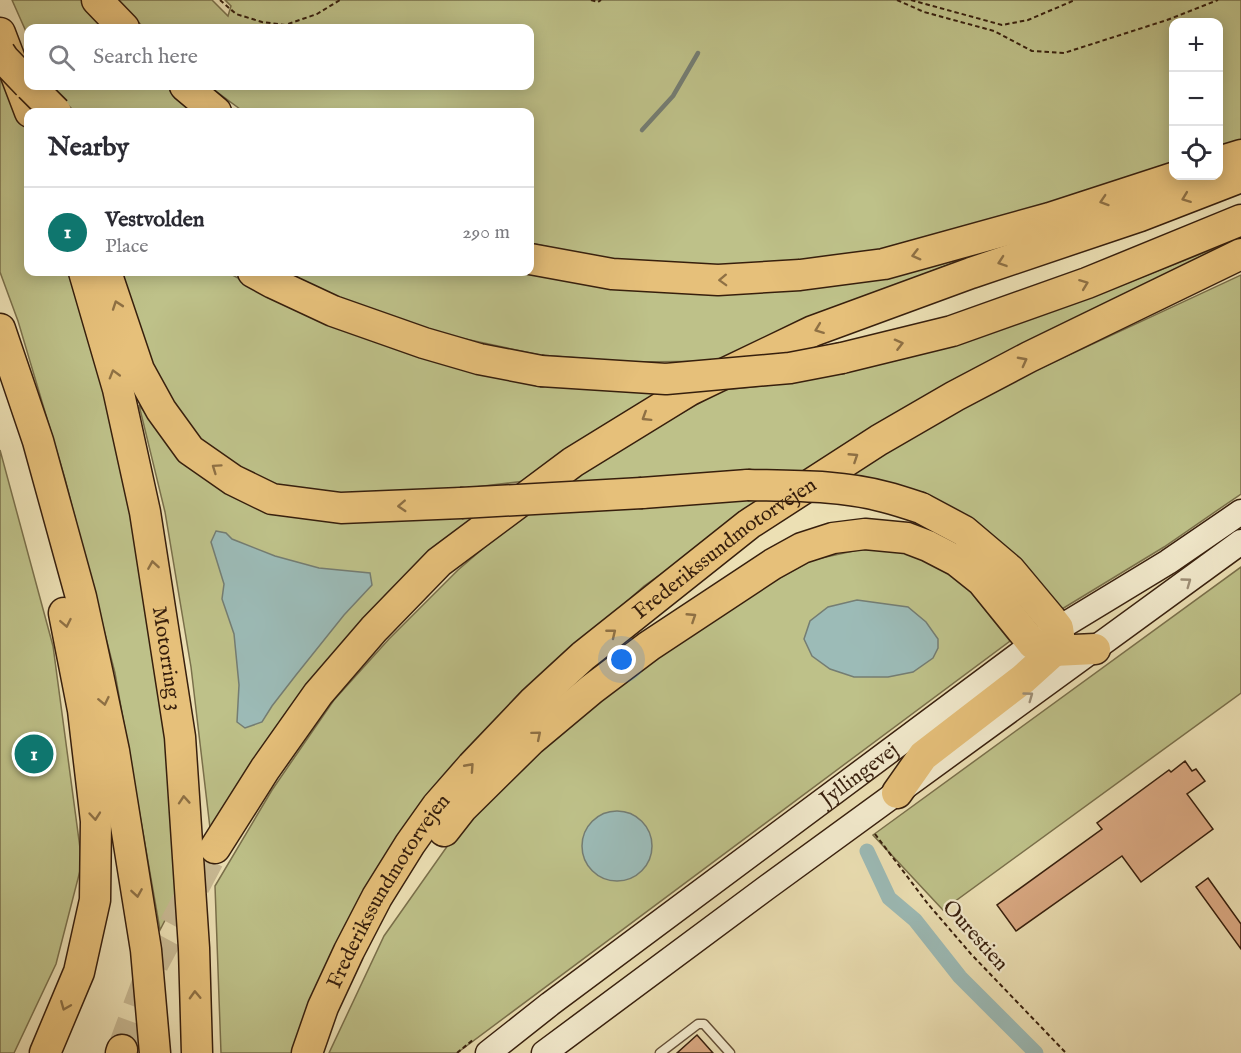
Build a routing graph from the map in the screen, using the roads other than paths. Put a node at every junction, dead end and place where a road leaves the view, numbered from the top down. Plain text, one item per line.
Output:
1 (97, 0) edge
2 (0, 15) edge
3 (120, 24) edge
4 (0, 33) edge
5 (0, 53) edge
6 (24, 58) edge
7 (24, 79) edge
8 (34, 90) edge
9 (42, 90) edge
10 (190, 90) edge
11 (28, 108) edge
12 (49, 108) edge
13 (52, 108) edge
14 (211, 108) edge
15 (1241, 155) edge
16 (1223, 160) edge
17 (1241, 177) edge
18 (1169, 179) edge
19 (1241, 220) edge
20 (1241, 254) edge
21 (534, 260) edge
22 (85, 276) edge
23 (107, 276) edge
24 (260, 276) edge
25 (0, 329) edge
26 (38, 441) junction
27 (1241, 512) edge
28 (1241, 542) edge
29 (1048, 641) junction
30 (1095, 649) junction
31 (897, 793) junction
32 (215, 848) tunnel mouth
33 (620, 952) junction
34 (45, 1053) edge
35 (155, 1053) edge
36 (197, 1053) edge
37 (308, 1053) edge
38 (488, 1053) edge
39 (512, 1053) edge
40 (544, 1053) edge
41 (660, 1053) edge
42 (730, 1053) edge

1 - 3 highway
2 - 6 highway
4 - 11 highway
5 - 7 highway, bridge
8 - 13 highway, bridge
9 - 12 highway
10 - 14 highway
15 - 16 highway
17 -> 32 highway
18 -> 21 highway
24 -> 19 highway, bridge
37 -> 20 highway, Frederikssundmotorvejen
36 -> 22 highway, Motorring 3
29 -> 23 highway, bridge
25 - 26 highway
26 -> 34 highway
26 -> 35 highway
27 - 29 street, Jyllingevej
30 -> 28 street, Jyllingevej
29 - 30 highway
29 - 31 highway
29 - 33 street, Jyllingevej
37 -> 29 highway
31 -> 30 street, Jyllingevej
31 - 40 street, Jyllingevej
33 - 38 street, Jyllingevej
33 - 39 street
41 - 42 lane

